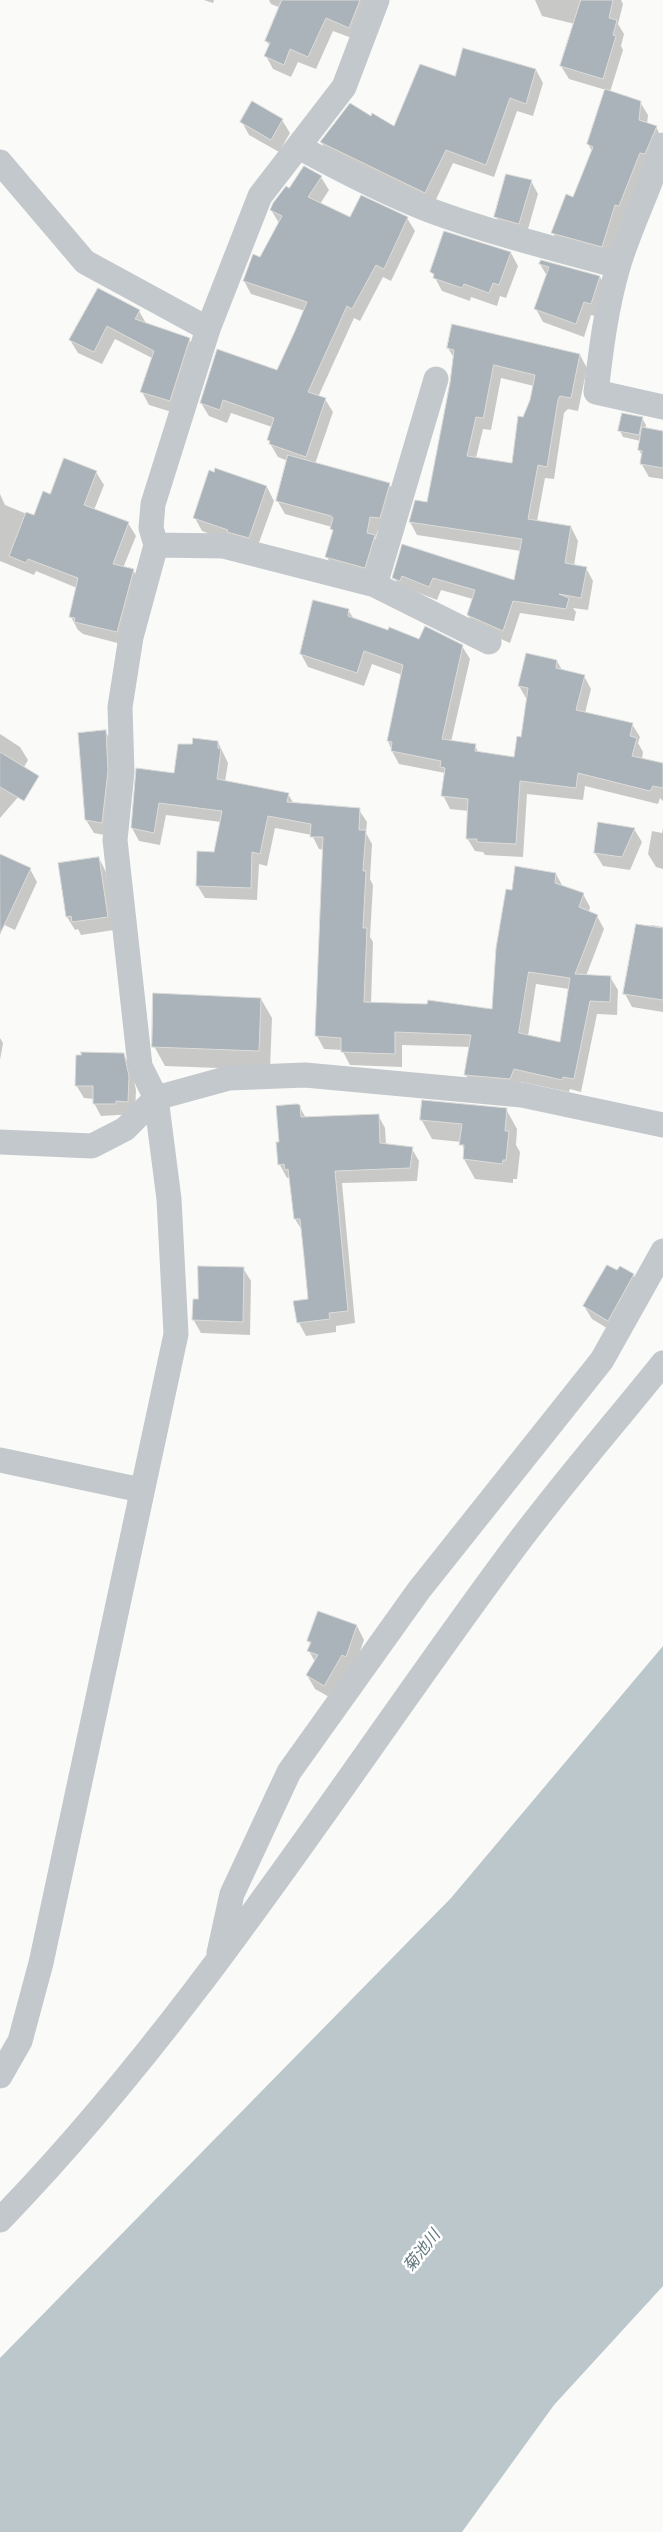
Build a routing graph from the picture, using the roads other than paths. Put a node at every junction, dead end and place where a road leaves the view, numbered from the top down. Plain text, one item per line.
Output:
1 (377, 0) edge
2 (663, 145) edge
3 (299, 147) junction
4 (0, 162) edge
5 (618, 266) junction
6 (208, 329) junction
7 (436, 379) dead end
8 (663, 407) edge
9 (156, 545) junction
10 (375, 585) junction
11 (488, 642) dead end
12 (156, 1098) junction
13 (663, 1125) edge
14 (0, 1142) edge
15 (663, 1251) edge
16 (663, 1363) edge
17 (0, 1460) edge
18 (141, 1490) junction
19 (216, 1963) junction
20 (0, 2076) edge
21 (0, 2220) edge

1 - 3 street
2 - 5 street
3 - 5 street
3 - 6 street
4 - 6 street
5 - 8 street
6 - 9 street
7 - 10 street
9 - 10 street
9 - 12 street
10 - 11 street
12 - 13 street
12 - 14 street
12 - 18 street
15 - 19 street
16 - 19 street
17 - 18 street
18 - 20 street
19 - 21 street

